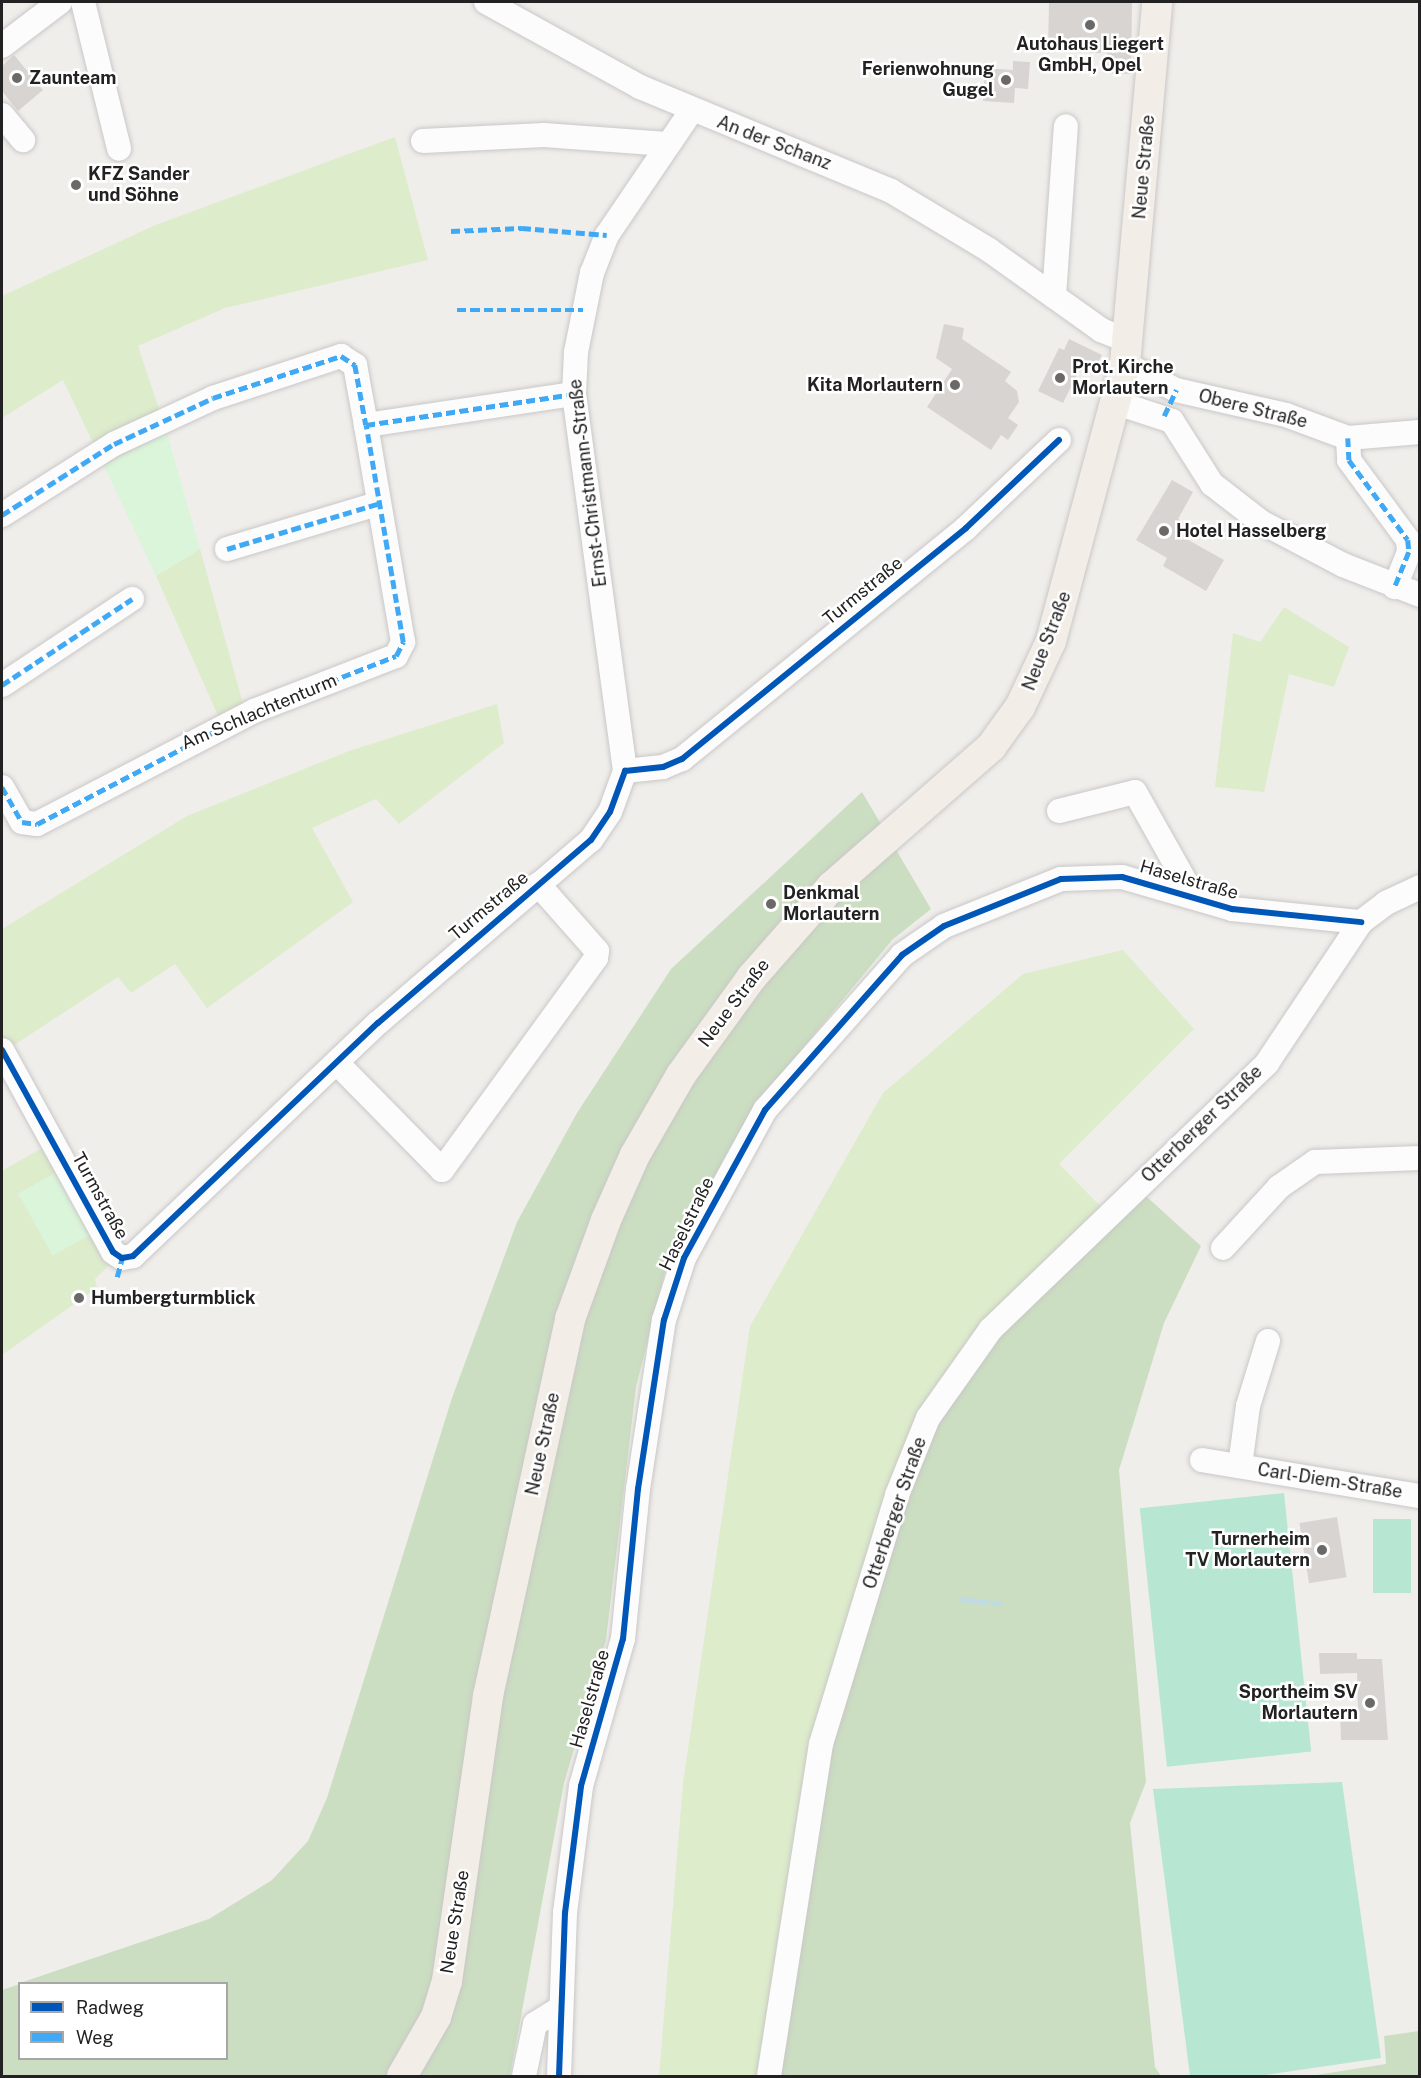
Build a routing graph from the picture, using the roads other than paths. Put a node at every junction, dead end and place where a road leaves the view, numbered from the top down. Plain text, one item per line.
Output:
1 (60, 2) edge
2 (83, 2) edge
3 (486, 2) edge
4 (1157, 2) edge
5 (2, 46) edge
6 (692, 110) junction
7 (2, 115) edge
8 (1066, 126) dead end
9 (23, 140) dead end
10 (423, 141) dead end
11 (667, 144) junction
12 (119, 149) dead end
13 (1054, 296) junction
14 (1126, 352) junction
15 (1176, 390) junction
16 (574, 394) junction
17 (1117, 403) junction
18 (1164, 416) junction
19 (366, 425) junction
20 (1419, 432) edge
21 (1348, 438) junction
22 (1059, 440) dead end
23 (377, 504) junction
24 (2, 515) edge
25 (228, 549) dead end
26 (1395, 587) junction
27 (1419, 595) edge
28 (132, 599) dead end
29 (2, 684) edge
30 (625, 771) junction
31 (2, 787) edge
32 (1059, 811) dead end
33 (538, 884) junction
34 (1419, 887) edge
35 (1194, 897) junction
36 (1361, 922) junction
37 (2, 1050) edge
38 (337, 1063) junction
39 (1419, 1158) edge
40 (1223, 1248) dead end
41 (1268, 1341) dead end
42 (1202, 1460) dead end
43 (1240, 1466) junction
44 (1419, 1496) edge
45 (559, 2009) junction
46 (402, 2076) edge
47 (524, 2076) edge
48 (559, 2076) edge
49 (769, 2076) edge

1 - 5 street
2 - 12 street
3 - 6 street, An der Schanz
4 - 14 main road, Neue Straße
6 - 11 street, Ernst-Christmann-Straße
6 - 13 street, An der Schanz
7 - 9 street
8 - 13 street
10 - 11 street
11 - 16 street, Ernst-Christmann-Straße
13 - 14 street, An der Schanz
14 - 15 street, Obere Straße
14 - 17 main road, Neue Straße
15 - 18 street
15 - 21 street, Obere Straße
16 - 19 street
16 - 30 street, Ernst-Christmann-Straße
17 - 18 street
17 - 46 main road, Neue Straße
18 - 26 street
19 - 23 street, Am Schlachtenturm
19 - 24 street, Am Schlachtenturm
20 - 21 street, Obere Straße
21 - 26 street
22 - 30 street, Turmstraße
23 - 25 street
23 - 31 street, Am Schlachtenturm
26 - 27 street
28 - 29 street
30 - 33 street, Turmstraße
32 - 35 street, Haselstraße
33 - 38 street, Turmstraße
33 - 38 street, Turmstraße
34 - 36 street, Otterberger Straße
35 - 36 street, Haselstraße
35 - 45 street, Haselstraße
36 - 49 street, Otterberger Straße
37 - 38 street, Turmstraße
39 - 40 street
41 - 43 street, Carl-Diem-Straße
42 - 43 street, Carl-Diem-Straße
43 - 44 street, Carl-Diem-Straße
45 - 47 street
45 - 48 street, Haselstraße

